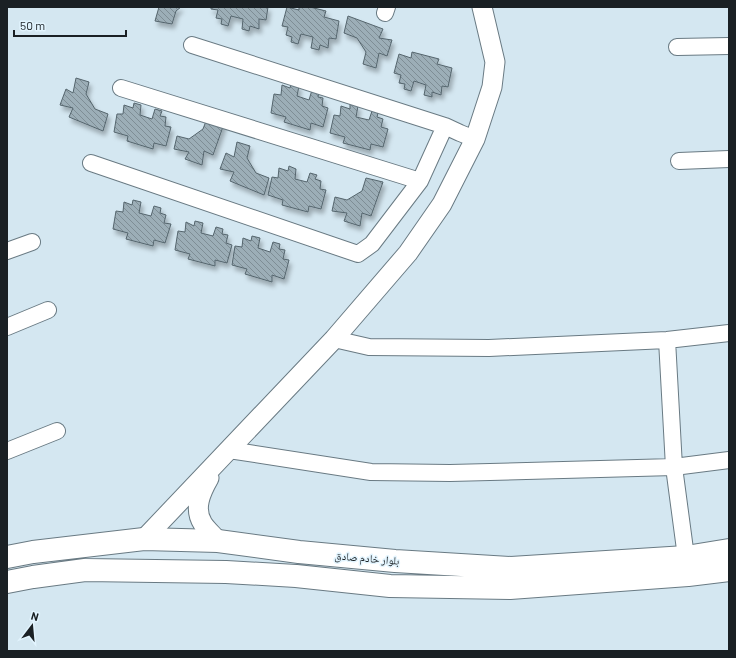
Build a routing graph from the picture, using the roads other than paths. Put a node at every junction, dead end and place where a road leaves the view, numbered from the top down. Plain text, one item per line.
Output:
1 (482, 7) edge
2 (192, 45) dead end
3 (729, 46) edge
4 (677, 47) dead end
5 (121, 88) dead end
6 (446, 126) junction
7 (475, 139) junction
8 (729, 159) edge
9 (679, 161) dead end
10 (91, 163) dead end
11 (420, 181) junction
12 (32, 242) dead end
13 (7, 251) edge
14 (48, 310) dead end
15 (7, 327) edge
16 (729, 333) edge
17 (334, 339) junction
18 (667, 340) junction
19 (58, 431) dead end
20 (7, 451) edge
21 (225, 455) junction
22 (729, 460) edge
23 (674, 467) junction
24 (144, 539) junction
25 (218, 541) junction
26 (729, 550) edge
27 (299, 552) junction
28 (7, 557) edge
29 (686, 557) junction
30 (729, 570) edge
31 (296, 576) junction
32 (7, 582) edge

1 - 7 street
2 - 6 street
3 - 4 street
5 - 11 street
6 - 7 street
6 - 11 street
7 - 17 street
8 - 9 street
10 - 11 street
12 - 13 street
14 - 15 street
16 - 18 street
17 - 18 street
17 - 21 street
18 - 23 street
19 - 20 street
21 - 23 street
21 - 24 street
21 - 25 street
22 - 23 street
23 - 29 street
24 - 25 main road, بلوار خادم صادق
24 - 28 main road, بلوار خادم صادق
25 - 27 main road, بلوار خادم صادق
26 - 29 main road, بلوار خادم صادق
27 - 29 main road, بلوار خادم صادق
27 - 31 main road
30 - 31 main road
31 - 32 main road

